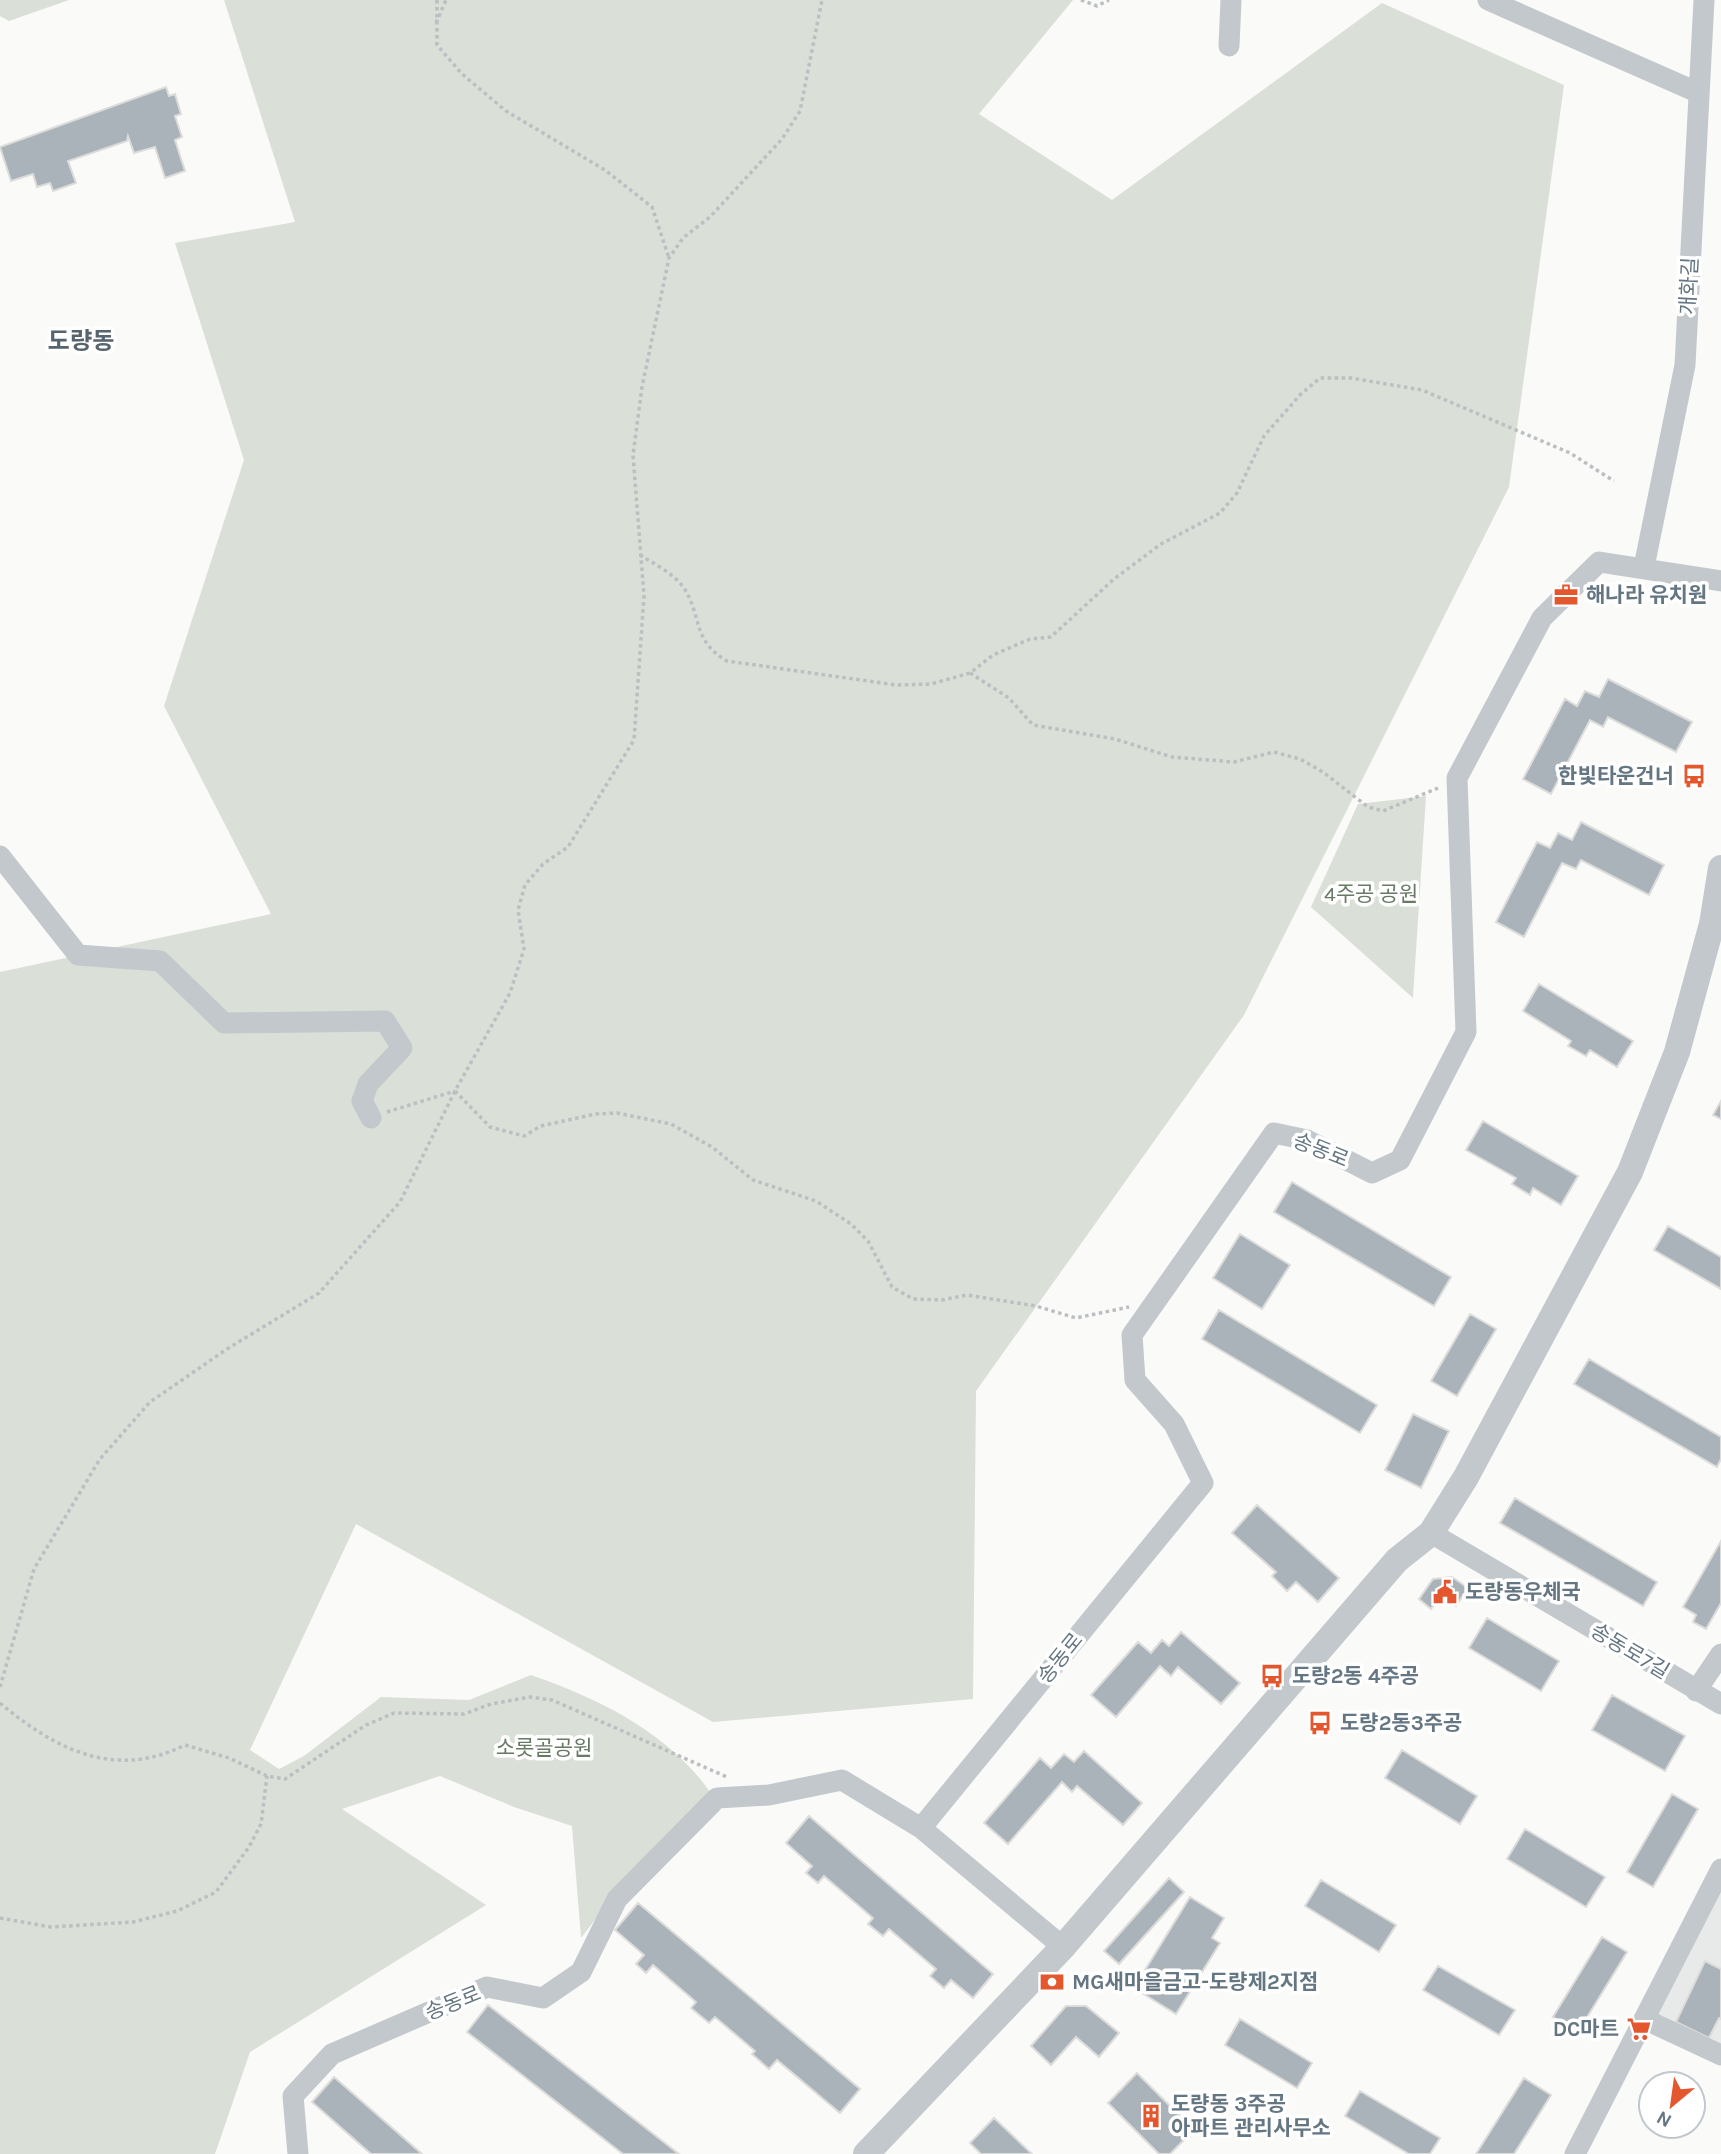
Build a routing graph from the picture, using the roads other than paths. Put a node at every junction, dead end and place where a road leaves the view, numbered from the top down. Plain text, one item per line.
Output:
1 (1231, 0) edge
2 (1488, 0) edge
3 (1704, 0) edge
4 (1229, 46) dead end
5 (1699, 93) junction
6 (1644, 567) junction
7 (1721, 581) edge
8 (0, 856) edge
9 (1721, 868) edge
10 (371, 1118) road end
11 (1431, 1533) junction
12 (1721, 1654) edge
13 (1696, 1690) junction
14 (1721, 1704) edge
15 (921, 1828) junction
16 (1721, 1868) edge
17 (1063, 1947) junction
18 (1644, 2019) junction
19 (1721, 2055) edge
20 (298, 2154) edge
21 (866, 2154) edge
22 (1576, 2154) edge

1 - 4 street
2 - 5 street
3 - 5 street, 개화길
5 - 6 street, 개화길
6 - 7 street, 송동로
6 - 15 street, 송동로
8 - 10 street
9 - 11 street
11 - 13 street, 송동로7길
11 - 17 street
12 - 13 street
13 - 14 street, 송동로7길
15 - 17 street, 송동로
15 - 20 street, 송동로
16 - 18 street
17 - 21 street
18 - 19 street
18 - 22 street

